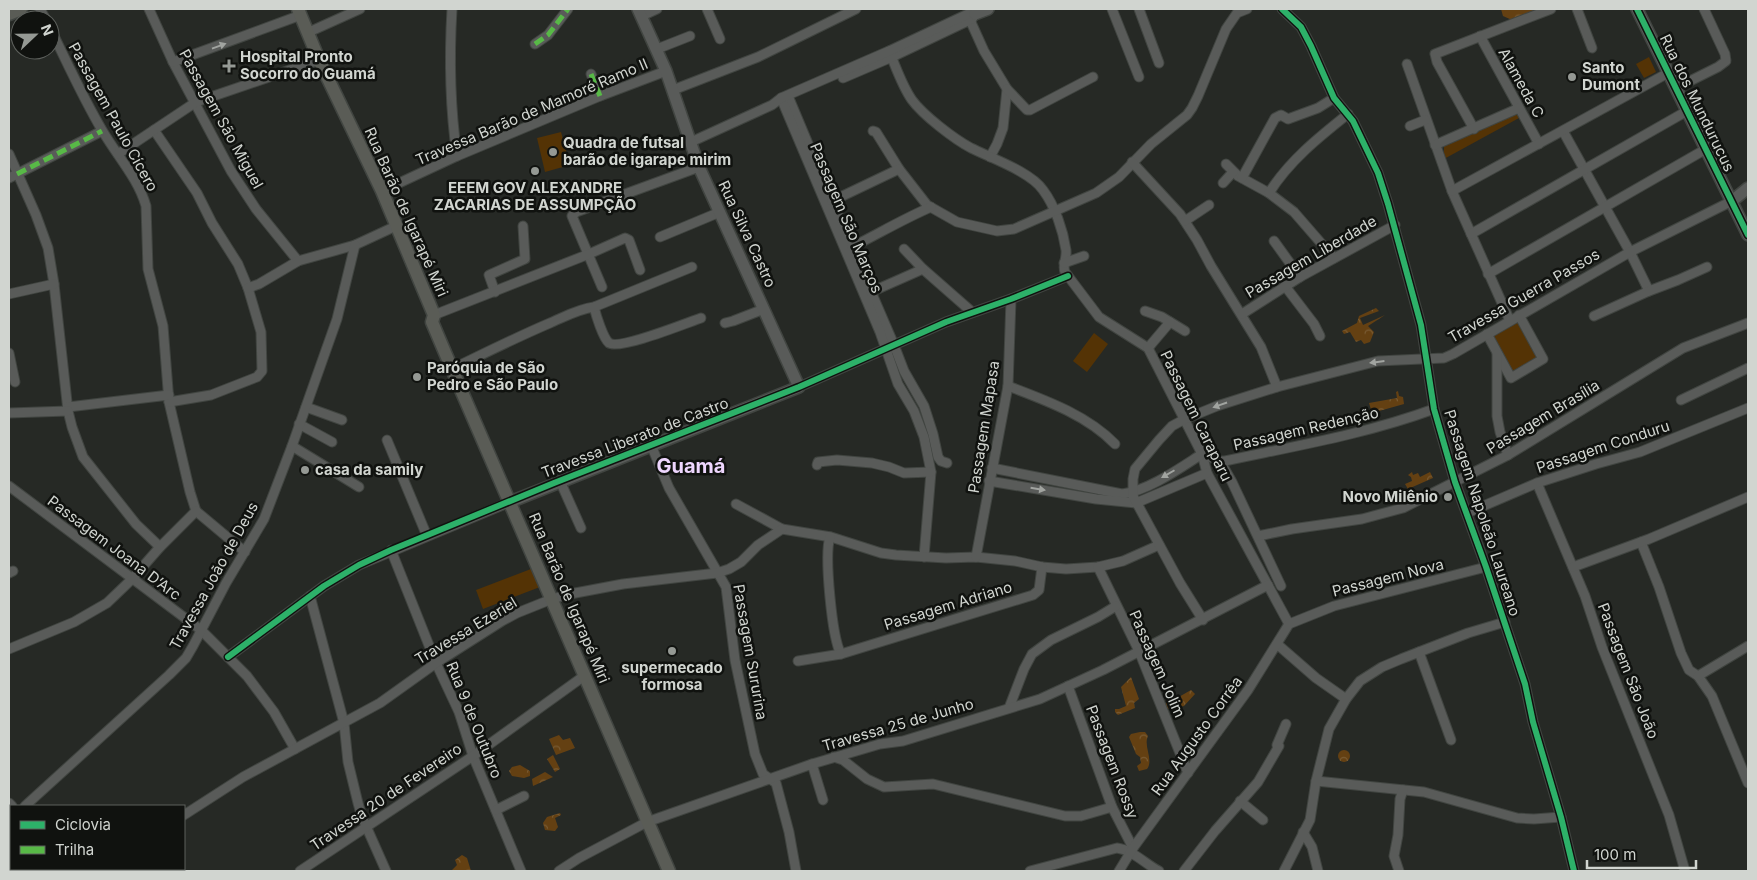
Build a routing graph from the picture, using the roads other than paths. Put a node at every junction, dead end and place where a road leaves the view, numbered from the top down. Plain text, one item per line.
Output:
1 (21, 9) edge
2 (149, 9) edge
3 (360, 9) edge
4 (452, 9) edge
5 (568, 9) edge
6 (657, 9) edge
7 (707, 9) edge
8 (856, 9) edge
9 (988, 9) edge
10 (1112, 9) edge
11 (1139, 9) edge
12 (1247, 9) edge
13 (1282, 9) edge
14 (1551, 9) edge
15 (1577, 9) edge
16 (1637, 9) edge
17 (1704, 9) edge
18 (300, 12) edge
19 (640, 12) edge
20 (9, 14) edge
21 (972, 14) edge
22 (309, 32) junction
23 (690, 36) dead end
24 (1480, 36) junction
25 (720, 39) dead end
26 (535, 44) dead end
27 (60, 48) edge
28 (1592, 48) dead end
29 (657, 49) junction
30 (890, 54) junction
31 (319, 60) junction
32 (173, 62) junction
33 (1159, 63) dead end
34 (1407, 64) dead end
35 (666, 71) junction
36 (1668, 73) junction
37 (591, 74) dead end
38 (1093, 77) dead end
39 (1139, 77) dead end
40 (1676, 88) junction
41 (1007, 89) junction
42 (673, 90) junction
43 (600, 96) junction
44 (1334, 98) junction
45 (785, 100) junction
46 (196, 102) junction
47 (1519, 108) junction
48 (1687, 111) junction
49 (1348, 114) junction
50 (1425, 120) junction
51 (1410, 126) dead end
52 (1474, 129) junction
53 (154, 130) junction
54 (102, 131) junction
55 (873, 131) dead end
56 (1564, 131) junction
57 (691, 142) junction
58 (1539, 144) junction
59 (1435, 145) junction
60 (1706, 149) junction
61 (9, 154) edge
62 (118, 154) junction
63 (457, 156) junction
64 (990, 157) junction
65 (1132, 162) junction
66 (1226, 164) dead end
67 (699, 167) junction
68 (899, 169) junction
69 (1585, 171) junction
70 (1233, 172) junction
71 (13, 176) edge
72 (1242, 178) junction
73 (1223, 183) dead end
74 (1748, 188) edge
75 (382, 191) junction
76 (1265, 191) junction
77 (1452, 192) junction
78 (1732, 200) junction
79 (832, 202) junction
80 (1209, 204) dead end
81 (931, 207) junction
82 (1605, 207) junction
83 (1055, 211) junction
84 (720, 212) junction
85 (1185, 221) junction
86 (1395, 224) junction
87 (396, 226) junction
88 (523, 226) dead end
89 (1471, 234) junction
90 (1748, 235) edge
91 (660, 237) dead end
92 (1274, 241) dead end
93 (355, 245) junction
94 (852, 247) junction
95 (904, 249) dead end
96 (1630, 252) junction
97 (589, 254) junction
98 (1084, 256) dead end
99 (1334, 258) junction
100 (298, 260) junction
101 (1064, 264) junction
102 (1707, 267) dead end
103 (692, 268) dead end
104 (924, 269) junction
105 (640, 270) dead end
106 (1488, 274) junction
107 (1068, 276) junction
108 (1300, 277) junction
109 (54, 284) junction
110 (1285, 286) junction
111 (602, 287) dead end
112 (248, 288) junction
113 (1648, 290) junction
114 (495, 292) junction
115 (871, 292) junction
116 (9, 294) edge
117 (1011, 299) junction
118 (594, 307) junction
119 (764, 308) junction
120 (1145, 311) dead end
121 (972, 312) junction
122 (1242, 314) junction
123 (434, 315) junction
124 (1519, 315) junction
125 (1594, 316) dead end
126 (701, 318) dead end
127 (1510, 321) junction
128 (1170, 322) junction
129 (725, 323) dead end
130 (1748, 323) edge
131 (1185, 331) dead end
132 (1487, 334) junction
133 (1320, 336) dead end
134 (890, 347) junction
135 (1148, 348) junction
136 (9, 353) edge
137 (1497, 354) junction
138 (1426, 359) junction
139 (1748, 368) edge
140 (452, 369) junction
141 (15, 382) dead end
142 (1008, 386) junction
143 (799, 387) junction
144 (1277, 387) junction
145 (169, 399) junction
146 (1681, 400) dead end
147 (306, 407) junction
148 (1748, 408) edge
149 (68, 409) junction
150 (1434, 409) junction
151 (9, 413) edge
152 (1184, 419) junction
153 (342, 420) dead end
154 (299, 424) junction
155 (387, 440) dead end
156 (332, 442) dead end
157 (1115, 444) dead end
158 (651, 445) junction
159 (292, 446) junction
160 (1202, 454) junction
161 (1508, 455) junction
162 (1220, 462) junction
163 (946, 463) dead end
164 (817, 464) dead end
165 (931, 472) junction
166 (1207, 473) junction
167 (991, 474) junction
168 (560, 481) junction
169 (1455, 482) junction
170 (1538, 483) junction
171 (9, 486) edge
172 (359, 487) dead end
173 (1748, 497) edge
174 (1134, 498) junction
175 (510, 502) junction
176 (736, 504) dead end
177 (196, 511) junction
178 (1467, 513) junction
179 (581, 528) dead end
180 (782, 529) junction
181 (427, 536) junction
182 (1258, 536) junction
183 (830, 537) junction
184 (1641, 542) junction
185 (1159, 545) junction
186 (160, 547) junction
187 (392, 550) junction
188 (245, 552) junction
189 (924, 556) junction
190 (976, 557) junction
191 (1573, 566) junction
192 (1042, 567) junction
193 (1098, 567) junction
194 (1486, 567) junction
195 (717, 573) junction
196 (131, 580) junction
197 (1268, 585) junction
198 (1281, 586) dead end
199 (310, 596) junction
200 (552, 599) junction
201 (1116, 606) junction
202 (1203, 620) junction
203 (1505, 622) junction
204 (1289, 624) junction
205 (201, 630) junction
206 (1277, 644) junction
207 (1748, 646) edge
208 (9, 649) edge
209 (1139, 651) junction
210 (1419, 652) junction
211 (841, 654) junction
212 (228, 656) junction
213 (798, 661) dead end
214 (436, 663) junction
215 (584, 676) junction
216 (1698, 676) junction
217 (1068, 686) junction
218 (1346, 699) junction
219 (1009, 708) junction
220 (344, 723) junction
221 (1286, 724) dead end
222 (1451, 740) dead end
223 (295, 749) junction
224 (473, 756) junction
225 (834, 757) junction
226 (812, 764) junction
227 (1188, 773) junction
228 (768, 778) junction
229 (1316, 781) junction
230 (1748, 783) edge
231 (1403, 790) junction
232 (524, 796) dead end
233 (823, 800) dead end
234 (1240, 800) junction
235 (26, 805) edge
236 (1112, 806) junction
237 (496, 810) junction
238 (185, 813) edge
239 (1561, 817) junction
240 (1262, 820) dead end
241 (647, 822) junction
242 (366, 826) junction
243 (1303, 832) junction
244 (1132, 850) junction
245 (300, 871) edge
246 (386, 871) edge
247 (521, 871) edge
248 (559, 871) edge
249 (669, 871) edge
250 (796, 871) edge
251 (1030, 871) edge
252 (1119, 871) edge
253 (1159, 871) edge
254 (1184, 871) edge
255 (1284, 871) edge
256 (1318, 871) edge
257 (1399, 871) edge
258 (1574, 871) edge
259 (1685, 871) edge

1 - 20 main road
2 - 32 street, Passagem São Miguel
3 - 22 street
4 - 63 street
5 - 26 street
6 - 19 street
7 - 25 street
8 - 42 street
9 - 21 street
10 - 39 street
11 - 33 street
12 - 65 street
13 - 44 street, Passagem Napoleão Laureano
14 - 24 street
15 - 28 street
16 - 36 street, Rua dos Mundurucus
17 - 40 street
18 - 22 main road, Rua Barão de Igarapé Miri
32 -> 18 street
19 - 29 street, Rua Silva Castro
21 - 30 street
21 - 41 street
22 - 31 main road, Rua Barão de Igarapé Miri
23 - 29 street
24 - 47 street, Alameda C
24 - 52 street
27 - 54 street, Passagem Paulo Cícero
29 - 35 street, Rua Silva Castro
30 - 45 street
30 - 64 street, Passagem Caraparu
31 - 46 street
31 - 75 main road, Rua Barão de Igarapé Miri
32 - 46 street, Passagem São Miguel
34 - 50 street
35 - 42 street, Rua Silva Castro
35 - 43 street, Travessa Barão de Mamoré Ramo II
36 - 40 street, Rua dos Mundurucus
36 - 56 street
37 - 43 street
38 - 41 street
40 - 48 street, Rua dos Mundurucus
41 - 64 street
42 - 57 street, Rua Silva Castro
43 - 63 street, Travessa Barão de Mamoré Ramo II
44 - 49 street, Passagem Napoleão Laureano
44 - 72 street
45 - 57 street
45 - 79 street, Passagem São Marços
45 - 134 street, Passagem São Marços
46 - 53 street
46 - 100 street, Passagem São Miguel
47 - 52 street
47 - 58 street, Alameda C
48 - 60 street, Rua dos Mundurucus
48 - 69 street
49 - 76 street
49 - 86 street, Passagem Napoleão Laureano
50 - 51 street
50 - 59 street
52 - 59 street
53 - 62 street
53 - 112 street
54 - 62 street, Passagem Paulo Cícero
54 - 71 street
55 - 68 street
56 - 58 street
56 - 69 street
57 - 67 street, Rua Silva Castro
58 - 77 street
59 - 77 street
60 - 78 street, Rua dos Mundurucus
60 - 82 street
61 - 71 street
62 - 145 street, Passagem Paulo Cícero
63 - 75 street, Travessa Barão de Mamoré Ramo II
64 - 83 street, Passagem Caraparu
65 - 83 street
65 - 85 street
66 - 70 street
67 - 84 street, Rua Silva Castro
67 - 97 street
68 - 79 street
68 - 81 street
69 - 82 street
69 - 89 street
70 - 72 street
70 - 73 street
71 - 109 street
72 - 76 street
74 - 78 street, Travessa Guerra Passos
75 - 87 main road, Rua Barão de Igarapé Miri
76 - 99 street
77 - 89 street
78 - 90 street, Rua dos Mundurucus
78 - 96 street, Travessa Guerra Passos
79 - 94 street, Passagem São Marços
80 - 85 street
81 - 83 street
81 - 94 street
82 - 96 street
82 - 106 street
83 - 101 street, Passagem Caraparu
84 - 91 street
84 - 119 street, Rua Silva Castro
85 - 122 street
86 - 99 street, Passagem Liberdade
86 - 138 street, Passagem Napoleão Laureano
87 - 93 street
87 - 123 main road, Rua Barão de Igarapé Miri
88 - 114 street
89 - 106 street
92 - 108 street
93 - 100 street
93 - 147 street, Travessa João de Deus
94 - 115 street, Passagem São Marços
95 - 104 street
96 - 113 street
96 - 124 street, Travessa Guerra Passos
97 - 105 street
97 - 111 street
97 - 114 street
98 - 101 street
99 - 108 street, Passagem Liberdade
100 - 112 street
101 - 107 street, Passagem Caraparu
102 - 113 street
103 - 118 street
104 - 115 street
104 - 121 street
106 - 127 street
107 - 117 street, Travessa Liberato de Castro
107 - 135 street, Passagem Caraparu
108 - 110 street, Passagem Liberdade
109 - 116 street
109 - 149 street
110 - 122 street, Passagem Liberdade
110 - 133 street
112 - 145 street
113 - 125 street
114 - 123 street
115 - 134 street, Passagem São Marços
117 - 121 street, Travessa Liberato de Castro
117 - 142 street, Passagem Mapasa
118 - 126 street
118 - 140 street
119 - 129 street
119 - 143 street, Rua Silva Castro
120 - 128 street
121 - 134 street, Travessa Liberato de Castro
122 - 144 street
123 - 140 main road, Rua Barão de Igarapé Miri
124 - 127 street, Travessa Guerra Passos
124 - 137 street
127 - 132 street, Travessa Guerra Passos
128 - 131 street
128 - 135 street
130 - 161 street, Passagem Brasília
132 - 137 street
132 - 138 street, Travessa Guerra Passos
134 - 143 street, Travessa Liberato de Castro
134 - 163 street
134 - 165 street
135 - 152 street, Passagem Caraparu
136 - 141 street
137 - 161 street
138 -> 144 street, Travessa Guerra Passos
138 - 150 street, Passagem Napoleão Laureano
139 - 146 street
140 - 175 main road, Rua Barão de Igarapé Miri
142 - 157 street
142 - 167 street, Passagem Mapasa
143 - 158 street, Travessa Liberato de Castro
144 -> 152 street, Travessa Guerra Passos
145 - 149 street
145 - 177 street, Passagem Paulo Cícero
147 - 153 street
147 - 154 street, Travessa João de Deus
148 - 170 street, Passagem Conduru
149 - 151 street
149 - 186 street
150 - 162 street, Passagem Redenção
150 - 169 street, Passagem Napoleão Laureano
152 - 160 street, Passagem Caraparu
152 - 174 street, Travessa Guerra Passos
154 - 156 street
154 - 159 street, Travessa João de Deus
155 - 181 street
158 - 168 street, Travessa Liberato de Castro
158 - 195 street, Passagem Sururina
159 - 172 street
159 - 188 street, Travessa João de Deus
160 - 162 street, Passagem Redenção
160 - 166 street, Passagem Caraparu
160 -> 174 street
161 - 169 street, Passagem Brasília
162 - 182 street, Passagem Caraparu
164 - 165 street
165 - 189 street
166 - 174 street
166 - 197 street, Passagem Caraparu
167 - 174 street
167 - 190 street, Passagem Mapasa
168 - 175 street, Travessa Liberato de Castro
168 - 179 street
169 - 178 street, Passagem Napoleão Laureano
169 - 182 street, Passagem Brasília
170 - 178 street, Passagem Conduru
170 - 191 street, Passagem São João
171 - 196 street, Passagem Joana D’Arc
173 - 184 street
174 - 185 street
175 - 181 street, Travessa Liberato de Castro
175 - 200 main road, Rua Barão de Igarapé Miri
176 - 180 street
177 - 186 street
177 - 188 street
178 - 194 street, Passagem Napoleão Laureano
180 - 183 street
180 - 195 street, Travessa Ezeriel
181 - 187 street, Travessa Liberato de Castro
182 - 198 street, Passagem Caraparu
183 - 189 street
183 - 211 street
184 - 191 street
184 - 216 street
185 - 193 street
185 - 202 street
186 - 196 street
187 - 199 street, Travessa Liberato de Castro
187 - 214 street, Rua 9 de Outubro
188 - 205 street, Travessa João de Deus
189 - 190 street
190 - 192 street
191 - 259 street, Passagem São João
192 - 193 street
192 - 211 street, Passagem Adriano
193 - 201 street, Passagem Jolim
194 - 203 street, Passagem Napoleão Laureano
194 - 204 street, Passagem Nova
195 - 200 street, Travessa Ezeriel
195 - 228 street, Passagem Sururina
196 - 205 street, Passagem Joana D’Arc
196 - 208 street
197 - 202 street, Travessa 25 de Junho
197 - 204 street, Passagem Caraparu
199 - 212 street, Travessa Liberato de Castro
199 - 220 street
200 - 214 street, Travessa Ezeriel
200 - 215 main road, Rua Barão de Igarapé Miri
201 - 209 street, Passagem Jolim
201 - 219 street
202 - 209 street, Travessa 25 de Junho
203 - 210 street
203 - 239 street, Passagem Napoleão Laureano
204 - 206 street, Rua Augusto Corrêa
205 - 212 street, Passagem Joana D’Arc
205 - 235 street, Travessa João de Deus
206 - 218 street
206 - 227 street, Rua Augusto Corrêa
207 - 216 street
209 - 217 street, Travessa 25 de Junho
209 - 227 street, Passagem Jolim
210 - 218 street
210 - 222 street
211 - 213 street, Passagem Adriano
212 - 223 street, Passagem Joana D’Arc
214 - 220 street, Travessa Ezeriel
214 - 224 street, Rua 9 de Outubro
215 - 224 street, Travessa 20 de Fevereiro
215 - 241 main road, Rua Barão de Igarapé Miri
216 - 230 street
217 - 219 street, Travessa 25 de Junho
217 - 236 street, Passagem Rossy
218 - 229 street
219 - 225 street, Travessa 25 de Junho
220 - 223 street, Travessa Ezeriel
220 - 242 street
221 - 234 street
223 - 238 street, Travessa Ezeriel
224 - 237 street, Rua 9 de Outubro
224 - 242 street, Travessa 20 de Fevereiro
225 - 226 street, Travessa 25 de Junho
225 - 236 street
226 - 228 street, Travessa 25 de Junho
226 - 233 street
227 - 244 street, Rua Augusto Corrêa
228 - 241 street, Travessa 25 de Junho
228 - 250 street, Passagem Sururina
229 - 231 street
229 - 243 street
231 - 239 street
231 - 257 street
232 - 237 street
234 - 240 street
234 - 254 street
236 - 244 street, Passagem Rossy
237 - 247 street, Rua 9 de Outubro
239 - 258 street, Passagem Napoleão Laureano
241 - 248 street, Travessa 25 de Junho
241 - 249 main road, Rua Barão de Igarapé Miri
242 - 245 street, Travessa 20 de Fevereiro
242 - 246 street
243 - 255 street
243 - 256 street
244 - 251 street
244 - 252 street, Rua Augusto Corrêa
244 - 253 street, Passagem Rossy

